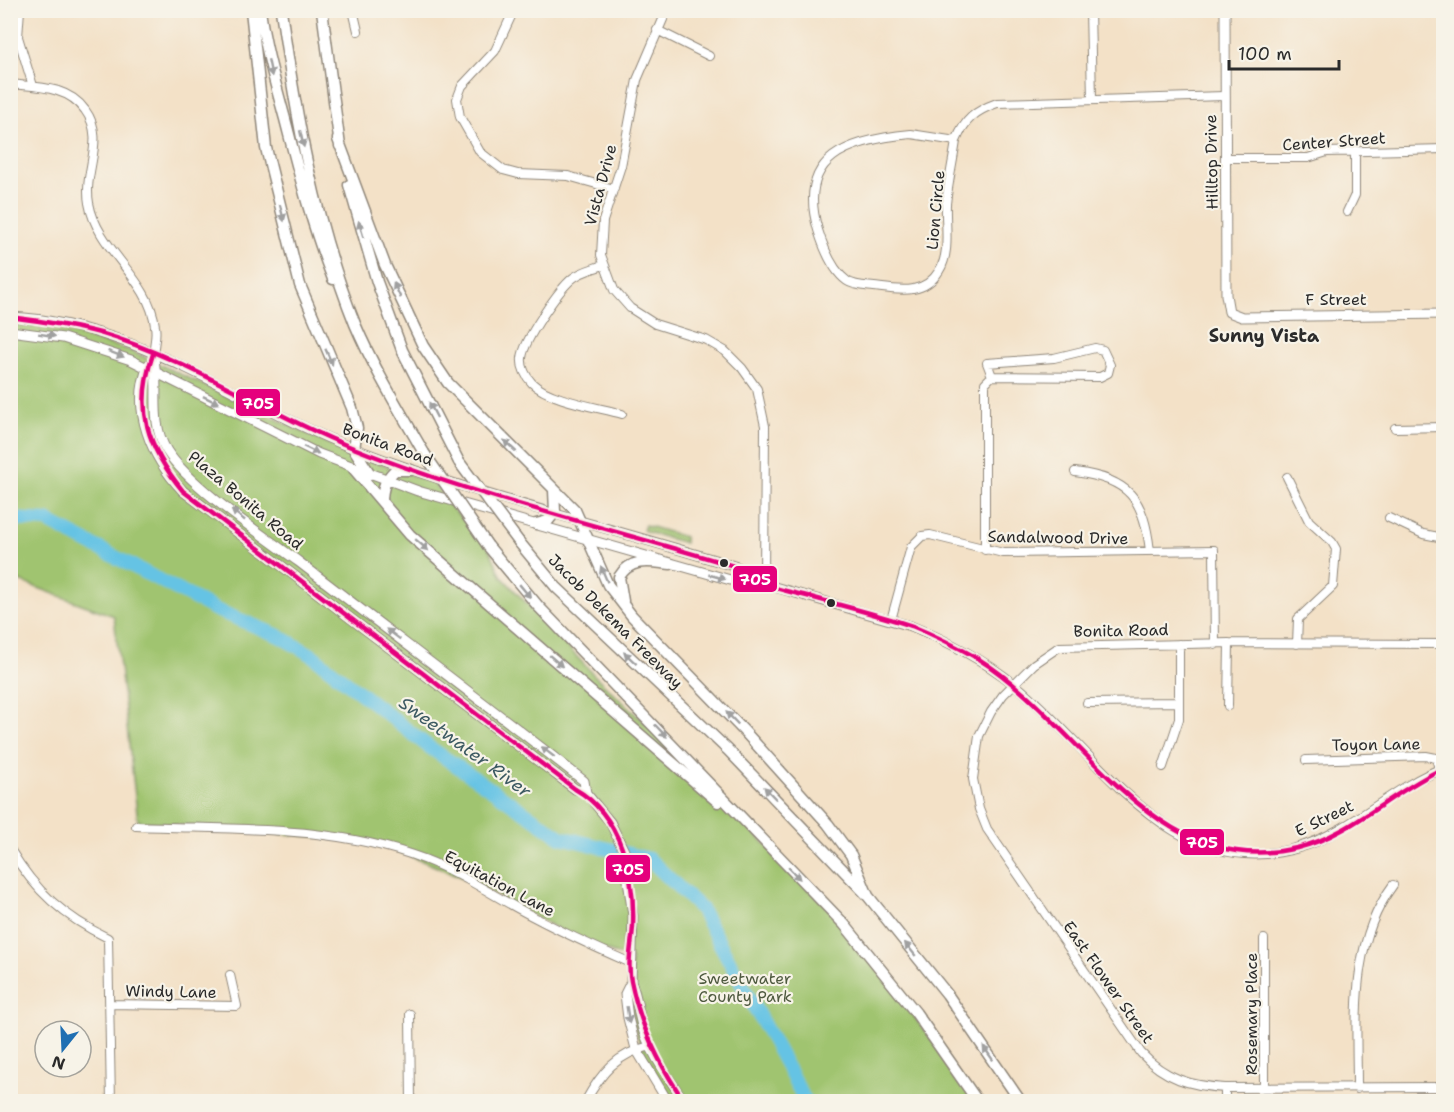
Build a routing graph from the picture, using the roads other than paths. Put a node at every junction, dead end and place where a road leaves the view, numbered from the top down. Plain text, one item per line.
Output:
1 (20, 10) edge
2 (251, 10) edge
3 (261, 10) edge
4 (281, 10) edge
5 (322, 10) edge
6 (353, 10) edge
7 (514, 10) edge
8 (667, 10) edge
9 (1090, 10) edge
10 (1225, 10) edge
11 (657, 30) junction
12 (358, 31) dead end
13 (710, 56) dead end
14 (10, 84) edge
15 (33, 86) junction
16 (1224, 96) junction
17 (1092, 99) junction
18 (338, 139) junction
19 (956, 141) junction
20 (1443, 149) edge
21 (1355, 150) junction
22 (1227, 159) junction
23 (614, 189) junction
24 (1347, 212) dead end
25 (603, 265) junction
26 (1229, 312) joint
27 (1443, 314) edge
28 (10, 317) edge
29 (355, 323) junction
30 (10, 331) edge
31 (153, 354) junction
32 (147, 368) junction
33 (158, 374) junction
34 (992, 376) junction
35 (622, 414) dead end
36 (1443, 427) edge
37 (1395, 428) dead end
38 (354, 448) junction
39 (353, 468) junction
40 (411, 470) junction
41 (1075, 472) dead end
42 (370, 474) junction
43 (1287, 477) dead end
44 (386, 479) junction
45 (553, 486) junction
46 (382, 502) junction
47 (555, 512) junction
48 (1389, 518) dead end
49 (580, 519) junction
50 (536, 524) junction
51 (1443, 538) edge
52 (591, 541) junction
53 (985, 550) junction
54 (1150, 551) junction
55 (671, 564) junction
56 (764, 584) junction
57 (623, 604) junction
58 (891, 620) junction
59 (1229, 643) junction
60 (1179, 644) junction
61 (1298, 644) junction
62 (1443, 644) edge
63 (1215, 645) junction
64 (1015, 685) junction
65 (1179, 702) junction
66 (1087, 703) dead end
67 (1228, 706) dead end
68 (1306, 760) dead end
69 (1163, 767) dead end
70 (1441, 768) edge
71 (586, 793) junction
72 (136, 826) dead end
73 (759, 837) junction
74 (10, 849) edge
75 (1394, 885) dead end
76 (868, 896) junction
77 (1264, 939) dead end
78 (631, 963) junction
79 (230, 975) dead end
80 (631, 982) junction
81 (110, 1004) junction
82 (410, 1014) dead end
83 (651, 1046) junction
84 (636, 1049) junction
85 (1443, 1087) edge
86 (1225, 1088) junction
87 (1264, 1088) junction
88 (1357, 1089) junction
89 (976, 1100) edge
90 (111, 1101) edge
91 (411, 1101) edge
92 (585, 1101) edge
93 (668, 1101) edge
94 (685, 1101) edge
95 (1021, 1101) edge
96 (1225, 1101) edge

1 - 15 street
2 -> 38 highway
3 -> 29 highway
4 -> 29 highway
5 - 18 highway, Jacob Dekema Freeway
6 - 12 street
7 - 23 street
8 - 11 street, Vista Drive
9 - 17 street
10 - 16 main road, Hilltop Drive
11 - 13 street
11 - 23 street, Vista Drive
14 - 15 street
15 - 31 street
16 - 17 street, Lion Circle
16 - 22 main road, Hilltop Drive
17 - 19 street, Lion Circle
45 -> 18 highway
76 -> 18 highway, Jacob Dekema Freeway, bridge
19 - 19 street, Lion Circle
20 - 21 street, Center Street
21 - 22 street, Center Street
21 - 24 street
22 - 26 main road, Hilltop Drive
23 - 25 street, Vista Drive
25 - 35 street
25 - 56 street
26 - 27 main road, F Street
28 - 31 main road, Bonita Road
29 -> 73 highway, bridge
30 -> 32 main road, Bonita Road
31 - 32 main road, Plaza Bonita Road
31 - 33 main road, Plaza Bonita Road
31 - 38 main road, Bonita Road
32 - 33 main road, Bonita Road
32 - 71 main road, Plaza Bonita Road
33 -> 39 main road, Bonita Road
71 -> 33 main road, Plaza Bonita Road
34 - 34 street
34 - 53 street
36 - 37 street
38 - 40 main road, Bonita Road
38 - 42 highway
39 - 42 main road, Bonita Road
39 - 46 highway
40 - 44 highway
40 - 47 main road, Bonita Road
41 - 54 street
42 - 44 main road, Bonita Road
43 - 61 street
44 - 46 highway
44 - 50 main road, Bonita Road
45 - 47 highway
45 - 49 highway
46 -> 73 highway
47 - 49 main road, Bonita Road
47 - 50 highway
48 - 51 street
49 - 52 highway
49 - 56 main road, Bonita Road
50 - 52 main road, Bonita Road
52 - 55 main road, Bonita Road
57 -> 52 highway
53 - 54 street, Sandalwood Drive
53 - 58 street, Sandalwood Drive
54 - 63 street, Sandalwood Drive
55 -> 56 main road, Bonita Road
55 - 57 highway
56 - 58 main road, Bonita Road
76 -> 57 highway
58 - 64 main road, Bonita Road
59 - 61 street, Bonita Road
59 - 63 street, Bonita Road
59 - 67 street
60 - 63 street, Bonita Road
60 - 64 street, Bonita Road
60 - 65 street
61 - 62 street, Bonita Road
64 - 70 main road, E Street
64 - 86 street, East Flower Street
65 - 66 street
65 - 69 street
68 - 70 street, Toyon Lane
71 - 78 main road, Plaza Bonita Road
72 - 78 street, Equitation Lane
73 -> 89 highway
74 - 81 street
75 - 88 street
95 -> 76 highway, Jacob Dekema Freeway
77 - 87 street, Rosemary Place
78 - 80 main road, Plaza Bonita Road
79 - 81 street, Windy Lane
80 - 83 main road, Plaza Bonita Road
80 -> 84 main road, Plaza Bonita Road
81 - 90 street
82 - 91 street
83 - 84 street
83 - 94 main road, Plaza Bonita Road
84 - 92 street
84 - 93 main road, Plaza Bonita Road
85 - 88 street, East Flower Street
86 - 87 street, East Flower Street
86 - 96 street
87 - 88 street, East Flower Street

